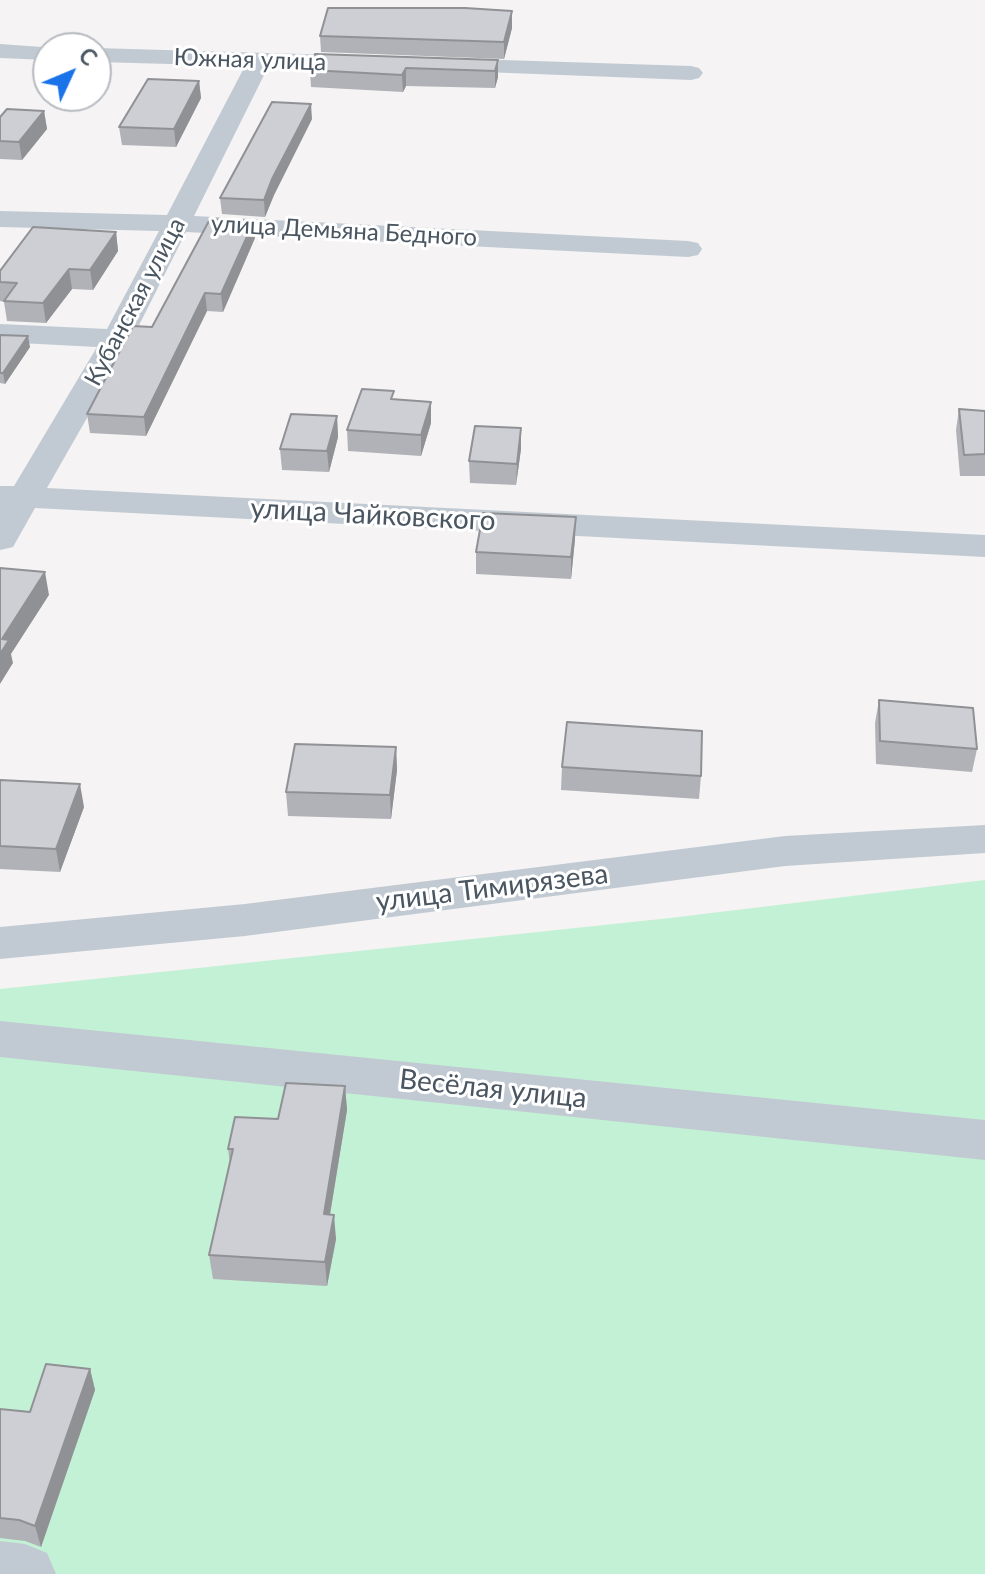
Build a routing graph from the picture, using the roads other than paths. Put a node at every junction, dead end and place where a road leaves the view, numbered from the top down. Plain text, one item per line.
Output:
1 (0, 51) edge
2 (32, 52) edge
3 (112, 55) edge
4 (260, 60) junction
5 (387, 64) edge
6 (419, 65) edge
7 (691, 73) dead end
8 (0, 219) edge
9 (178, 223) junction
10 (688, 249) dead end
11 (0, 333) edge
12 (117, 339) junction
13 (13, 497) edge
14 (0, 539) edge
15 (985, 546) edge
16 (985, 839) edge
17 (0, 943) edge
18 (0, 1039) edge
19 (985, 1140) edge
20 (0, 1571) edge
21 (25, 1574) edge

1 - 2 street
3 - 4 street, Южная улица
4 - 5 street, Южная улица
4 - 9 street, Кубанская улица
6 - 7 street
8 - 9 street, улица Демьяна Бедного
9 - 10 street, улица Демьяна Бедного
9 - 12 street, Кубанская улица
11 - 12 street
12 - 13 street, Кубанская улица
13 - 14 street, Кубанская улица
13 - 15 street, улица Чайковского
16 - 17 street, улица Тимирязева
18 - 19 street, Весёлая улица
20 - 21 street

